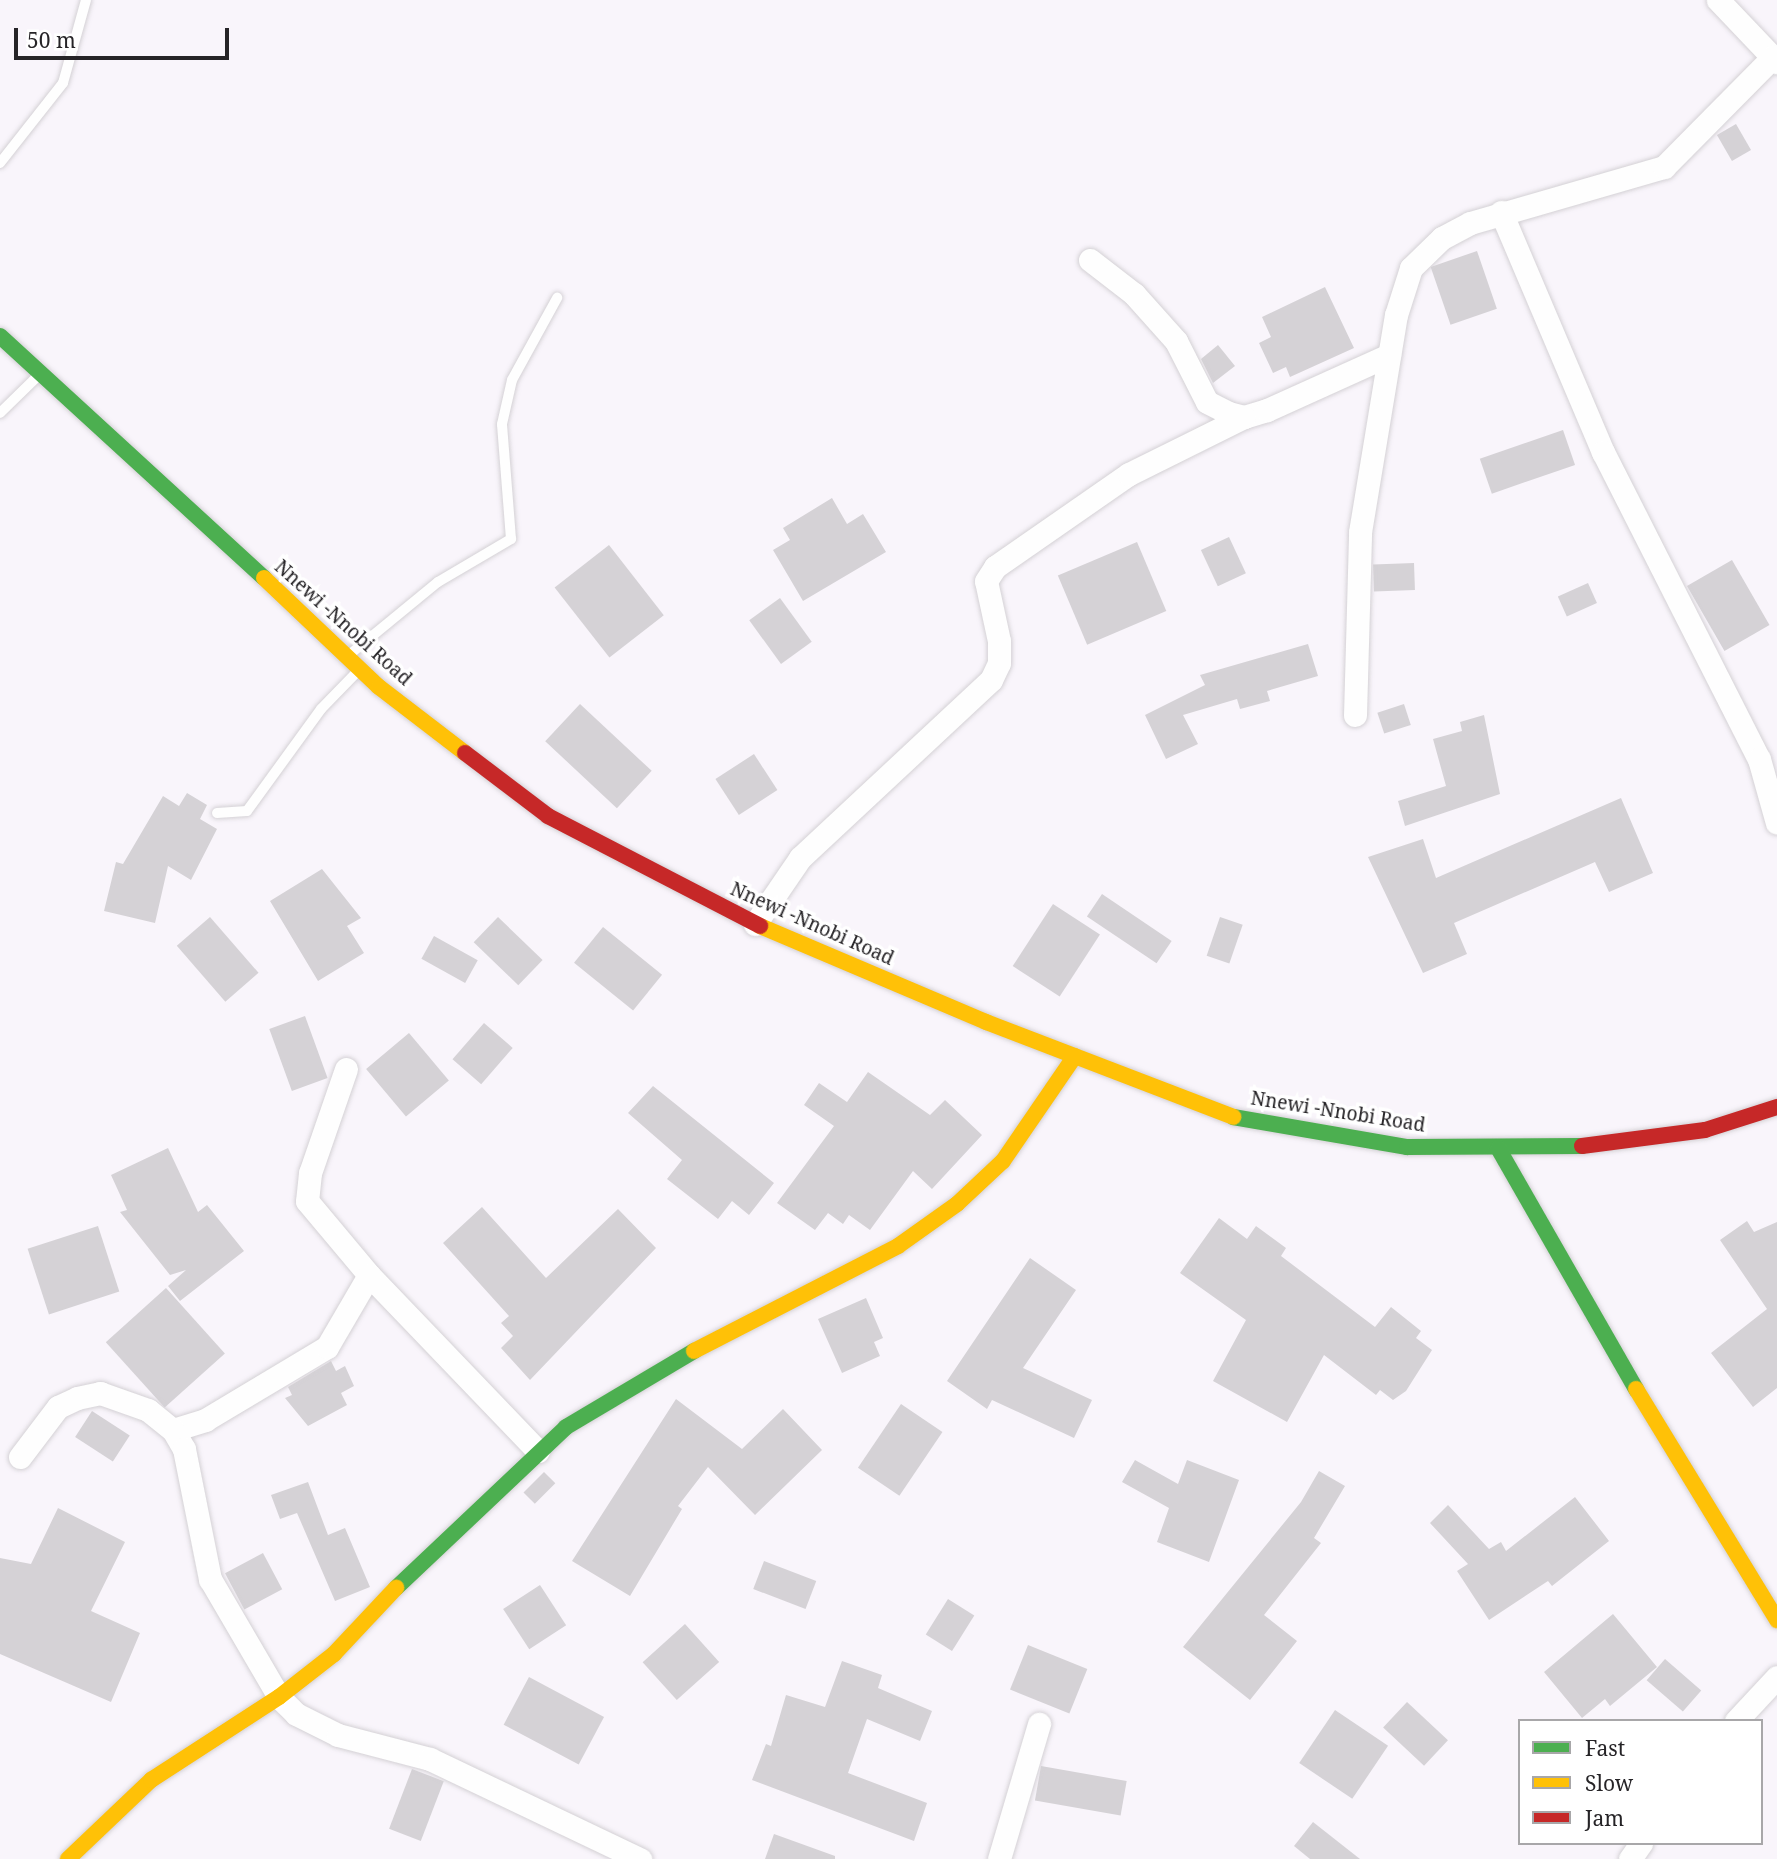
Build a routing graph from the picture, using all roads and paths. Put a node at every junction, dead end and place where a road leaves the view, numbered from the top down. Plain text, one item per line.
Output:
1 (86, 0) edge
2 (1718, 0) edge
3 (1775, 60) edge
4 (0, 163) edge
5 (1501, 212) junction
6 (1090, 260) dead end
7 (557, 298) dead end
8 (0, 336) edge
9 (1389, 355) junction
10 (43, 371) junction
11 (0, 414) edge
12 (1244, 417) junction
13 (347, 657) junction
14 (360, 669) junction
15 (1355, 715) dead end
16 (217, 813) dead end
17 (1777, 822) edge
18 (755, 925) junction
19 (1075, 1056) junction
20 (346, 1069) dead end
21 (1777, 1107) edge
22 (1498, 1149) junction
23 (369, 1275) junction
24 (173, 1430) junction
25 (538, 1451) junction
26 (20, 1457) dead end
27 (1777, 1620) edge
28 (1777, 1677) edge
29 (279, 1698) junction
30 (1738, 1719) edge
31 (1039, 1724) dead end
32 (68, 1859) edge
33 (640, 1859) edge
34 (999, 1859) edge

1 - 4 lane
2 - 3 street
3 - 5 street
5 - 9 street
5 - 17 street
6 - 12 street
7 - 13 lane
8 - 10 main road, Nnewi -Nnobi Road
9 - 12 street
9 - 15 street
10 - 11 lane
10 - 13 main road, Nnewi -Nnobi Road
12 - 18 street
13 - 14 main road, Nnewi -Nnobi Road
14 - 16 lane
14 - 18 main road, Nnewi -Nnobi Road
18 - 19 main road, Nnewi -Nnobi Road
19 - 22 main road, Nnewi -Nnobi Road
19 - 25 main road
20 - 23 street
21 - 22 main road, Nnewi -Nnobi Road
22 - 27 main road
23 - 24 street
23 - 25 street
24 - 26 street
24 - 29 street
25 - 29 main road
28 - 30 street
29 - 32 main road
29 - 33 street
31 - 34 street

